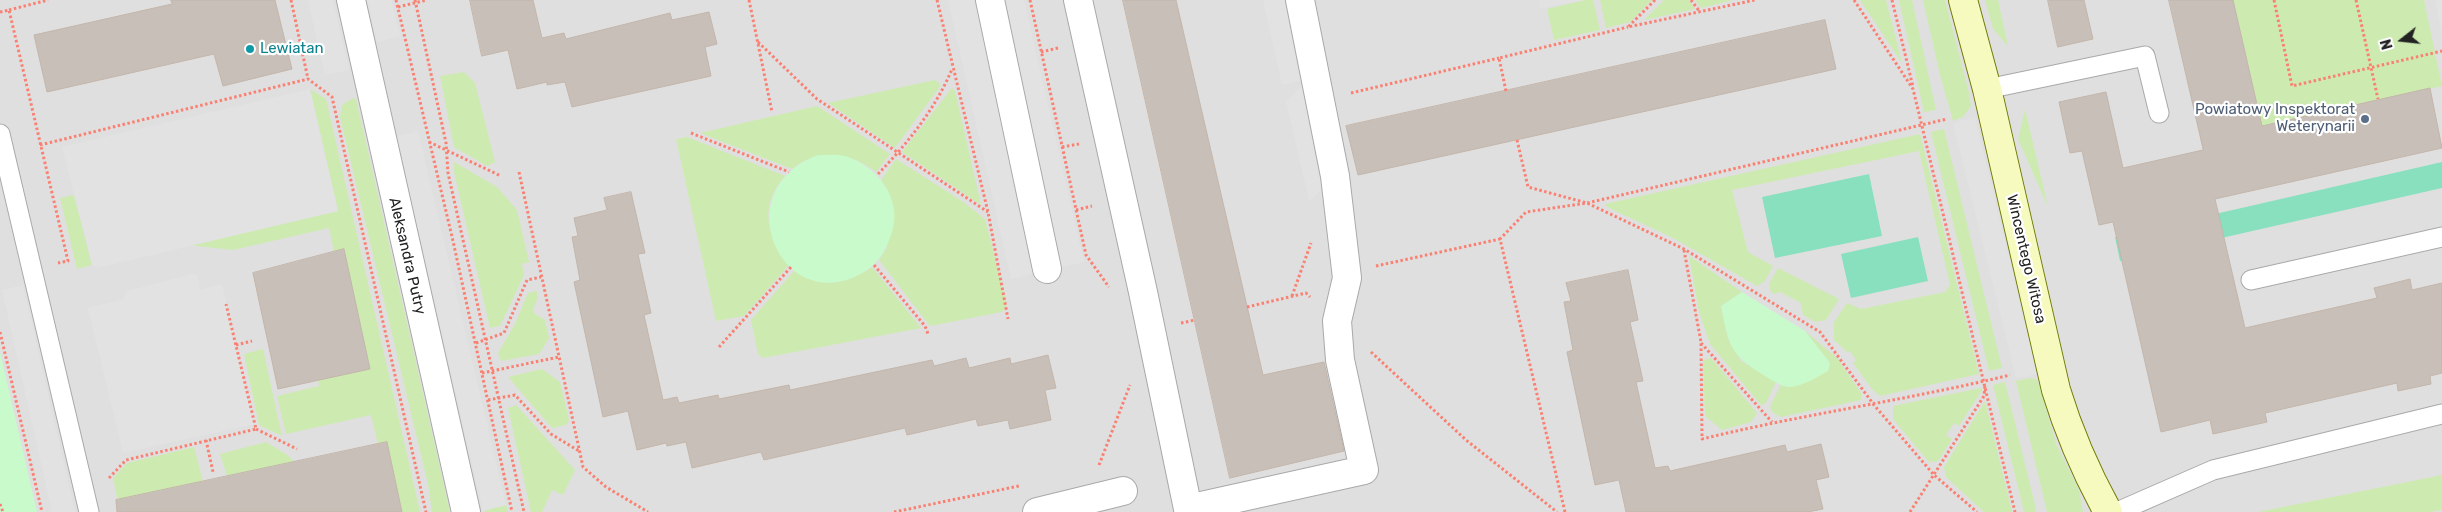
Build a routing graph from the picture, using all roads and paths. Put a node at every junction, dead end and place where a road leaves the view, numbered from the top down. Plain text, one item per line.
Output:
1 (48, 0) edge
2 (291, 0) edge
3 (351, 0) edge
4 (396, 0) edge
5 (427, 0) edge
6 (749, 0) edge
7 (937, 0) edge
8 (990, 0) edge
9 (1030, 0) edge
10 (1078, 0) edge
11 (1300, 0) edge
12 (1656, 0) edge
13 (1691, 0) edge
14 (1752, 0) edge
15 (1854, 0) edge
16 (1892, 0) edge
17 (1963, 0) edge
18 (2274, 0) edge
19 (2356, 0) edge
20 (415, 1) edge
21 (398, 6) junction
22 (9, 10) junction
23 (0, 12) edge
24 (1700, 12) junction
25 (1628, 27) junction
26 (758, 42) junction
27 (2442, 51) edge
28 (1499, 58) junction
29 (952, 69) junction
30 (2372, 69) junction
31 (308, 79) junction
32 (1913, 89) junction
33 (1987, 89) junction
34 (1506, 91) dead end
35 (1348, 94) dead end
36 (2378, 100) dead end
37 (772, 112) dead end
38 (2159, 113) dead end
39 (1947, 119) dead end
40 (1923, 126) junction
41 (691, 132) dead end
42 (0, 134) edge
43 (1517, 140) dead end
44 (429, 142) junction
45 (447, 150) junction
46 (897, 154) junction
47 (518, 172) dead end
48 (789, 172) dead end
49 (878, 174) dead end
50 (501, 176) dead end
51 (1586, 203) junction
52 (988, 212) junction
53 (2442, 237) edge
54 (1500, 239) junction
55 (1312, 241) dead end
56 (1684, 249) junction
57 (874, 265) dead end
58 (791, 267) dead end
59 (1047, 269) dead end
60 (1346, 276) junction
61 (541, 277) junction
62 (2251, 280) dead end
63 (1111, 290) dead end
64 (1306, 293) junction
65 (1292, 296) junction
66 (226, 304) dead end
67 (1247, 307) dead end
68 (1008, 318) dead end
69 (1337, 321) junction
70 (0, 332) edge
71 (928, 334) dead end
72 (485, 340) junction
73 (252, 341) dead end
74 (1701, 342) junction
75 (476, 343) junction
76 (236, 345) junction
77 (718, 347) dead end
78 (559, 356) junction
79 (492, 371) junction
80 (482, 374) junction
81 (2010, 375) dead end
82 (1133, 377) dead end
83 (1985, 381) junction
84 (498, 398) junction
85 (488, 400) junction
86 (1874, 405) junction
87 (2442, 414) edge
88 (1772, 422) junction
89 (256, 429) junction
90 (206, 440) junction
91 (297, 449) dead end
92 (580, 452) junction
93 (214, 472) dead end
94 (1934, 475) junction
95 (108, 480) dead end
96 (1123, 492) dead end
97 (1085, 501) junction
98 (0, 504) edge
99 (3, 512) edge
100 (42, 512) edge
101 (89, 512) edge
102 (426, 512) edge
103 (466, 512) edge
104 (512, 512) edge
105 (524, 512) edge
106 (648, 512) edge
107 (1037, 512) edge
108 (1556, 512) edge
109 (1564, 512) edge
110 (1910, 512) edge
111 (1977, 512) edge
112 (2015, 512) edge
113 (2108, 512) edge
114 (2117, 512) edge

1 - 22 path
2 - 31 path
3 - 103 street, Aleksandra Putry
4 - 21 path
5 - 20 path
6 - 26 path
7 - 29 path
8 - 59 street
9 - 63 path
10 - 69 street
11 - 60 street
12 - 25 path
13 - 24 path
14 - 24 path
15 - 32 path
16 - 32 path
17 - 33 street, Wincentego Witosa
18 - 30 path
19 - 30 path
20 - 21 path
20 - 45 path
21 - 44 path
22 - 23 path
22 - 31 path
24 - 25 path
25 - 28 path
26 - 37 path
26 - 46 path
27 - 30 path
28 - 34 path
28 - 35 path
29 - 46 path
29 - 52 path
30 - 36 path
31 - 102 path
32 - 40 path
33 - 38 lane
33 - 113 street, Wincentego Witosa
39 - 40 path
40 - 51 path
40 - 83 path
41 - 48 path
42 - 101 lane
43 - 51 path
44 - 45 path
44 - 75 path
45 - 50 path
45 - 72 path
46 - 49 path
46 - 52 path
47 - 61 path
51 - 54 path
51 - 56 path
52 - 68 path
53 - 62 lane
54 - 60 path
54 - 109 path
55 - 65 path
56 - 74 path
56 - 86 path
57 - 71 path
58 - 77 path
60 - 64 path
60 - 69 street
61 - 72 path
61 - 78 path
64 - 65 path
64 - 69 path
65 - 67 path
66 - 76 path
69 - 108 path
70 - 100 path
72 - 75 path
72 - 79 path
73 - 76 path
74 - 88 path
74 - 88 path
75 - 80 path
76 - 89 path
78 - 79 path
78 - 92 path
79 - 80 path
79 - 84 path
80 - 85 path
81 - 83 path
82 - 97 path
83 - 86 path
83 - 94 path
83 - 112 path
84 - 85 path
84 - 92 path
84 - 105 path
85 - 104 path
86 - 88 path
86 - 94 path
87 - 114 lane
89 - 90 path
89 - 91 path
90 - 93 path
90 - 95 path
92 - 106 path
94 - 110 path
94 - 111 path
96 - 97 street
97 - 107 street
98 - 99 path

